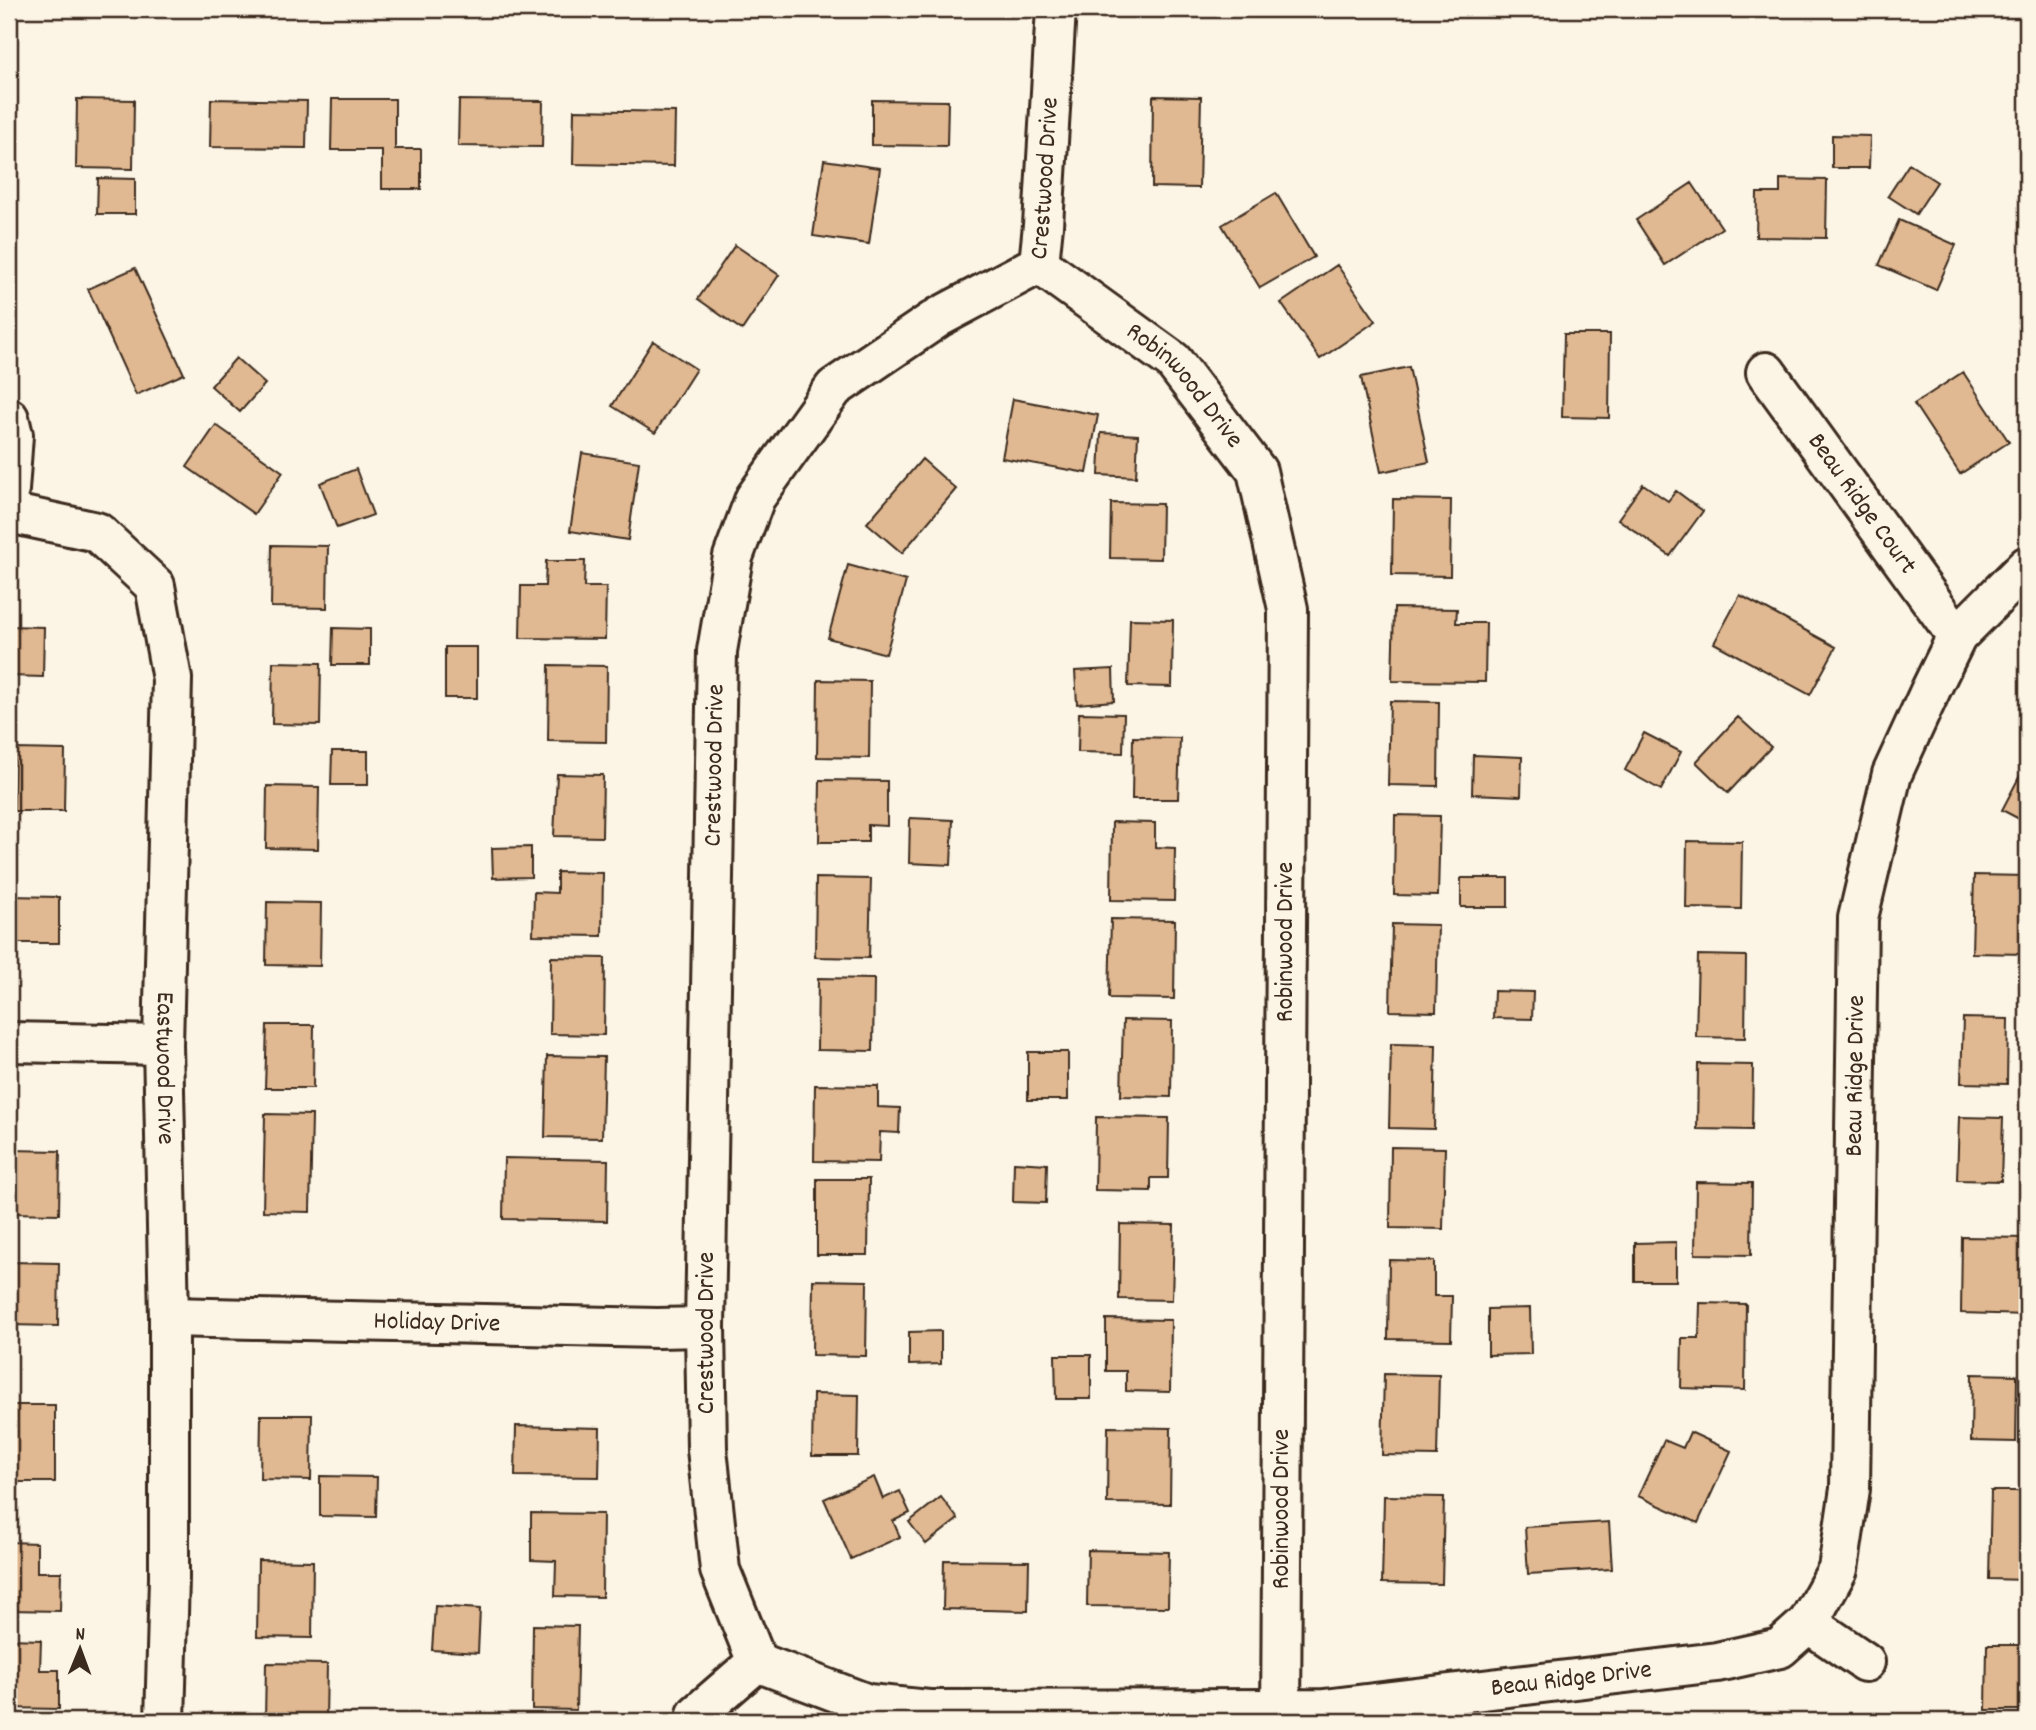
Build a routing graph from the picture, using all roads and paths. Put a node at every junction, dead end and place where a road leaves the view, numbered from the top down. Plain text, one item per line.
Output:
1 (1056, 9) edge
2 (1039, 264) junction
3 (1766, 372) dead end
4 (9, 418) edge
5 (9, 489) edge
6 (9, 513) edge
7 (2027, 566) edge
8 (1957, 636) junction
9 (9, 1042) edge
10 (163, 1045) junction
11 (169, 1317) junction
12 (705, 1327) junction
13 (1808, 1623) junction
14 (757, 1662) junction
15 (1865, 1662) dead end
16 (697, 1714) dead end
17 (1281, 1715) edge
18 (165, 1721) edge

1 - 2 street, Crestwood Drive
2 - 12 street, Crestwood Drive
2 - 17 street, Robinwood Drive
3 - 8 street, Beau Ridge Court
4 - 5 street
6 - 10 street, Eastwood Drive
7 - 8 street, Beau Ridge Drive
8 - 13 street, Beau Ridge Drive
9 - 10 street
10 - 11 street, Eastwood Drive
11 - 12 street, Holiday Drive
11 - 18 street, Eastwood Drive
12 - 14 street, Crestwood Drive
13 - 15 street
13 - 17 street, Beau Ridge Drive
14 - 16 street
14 - 17 street

